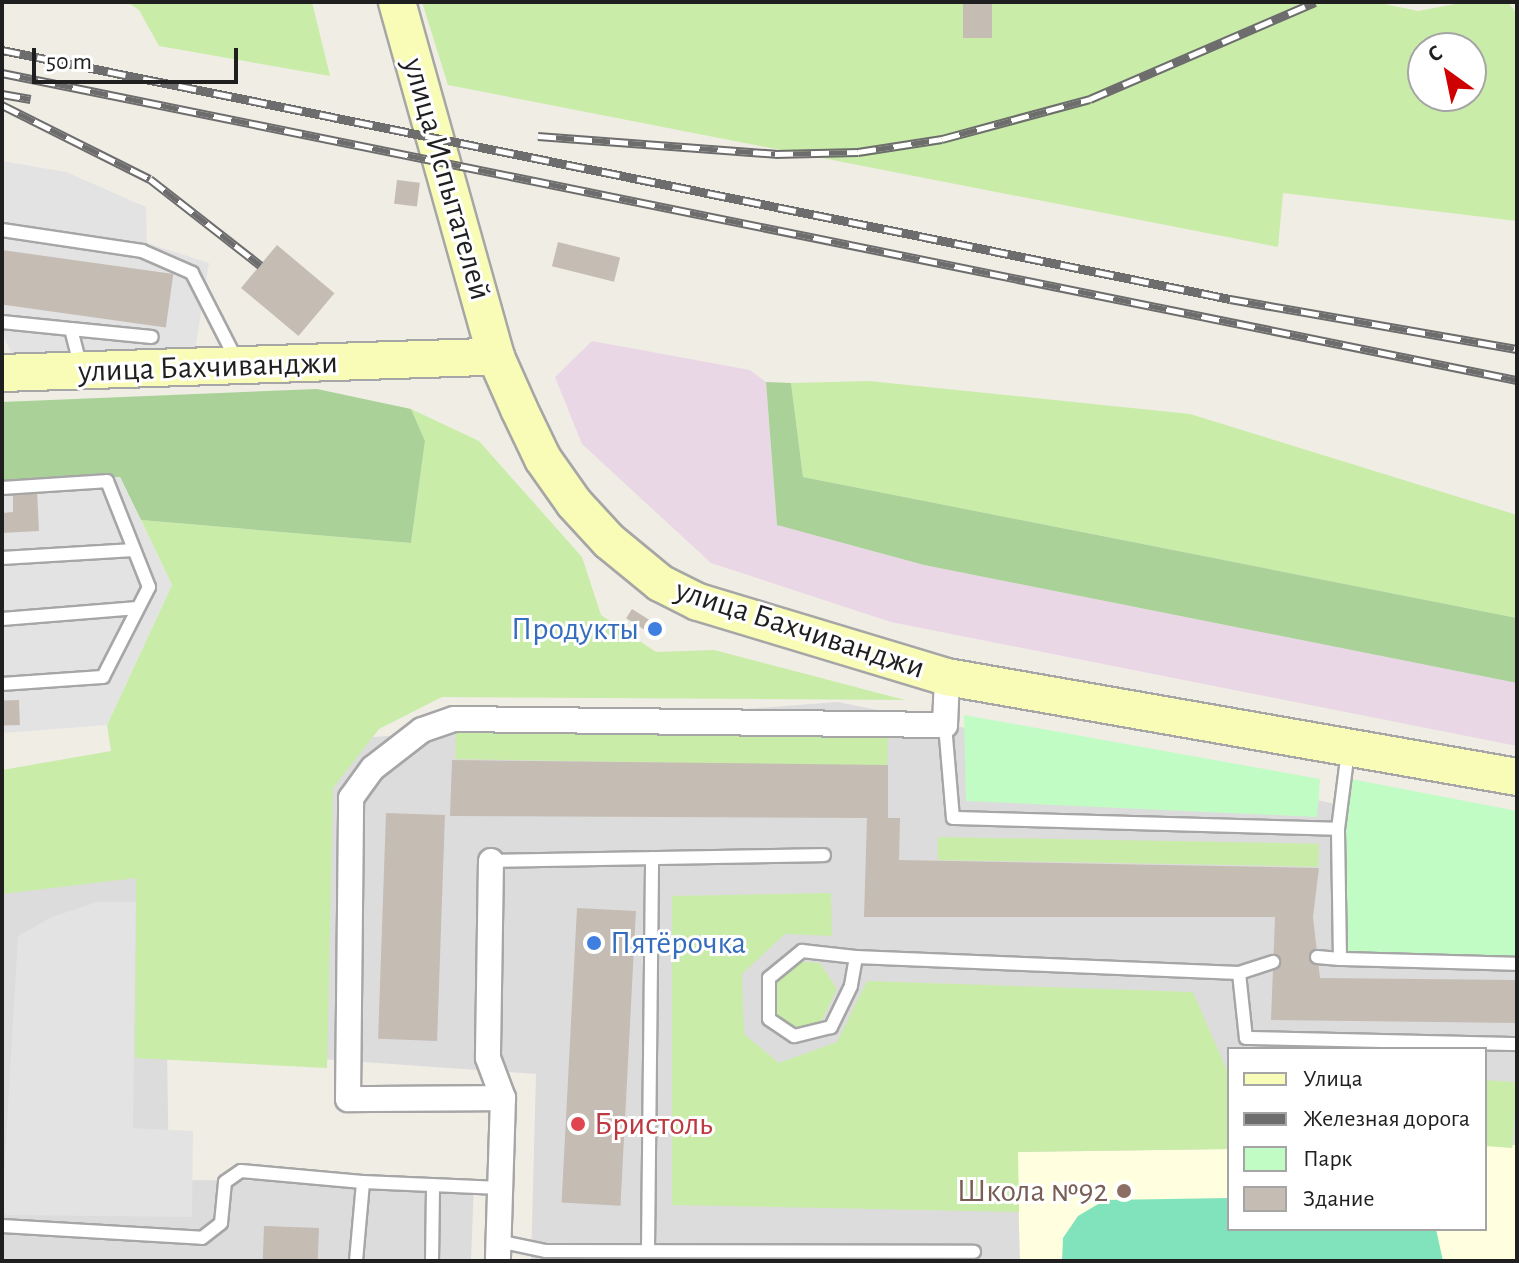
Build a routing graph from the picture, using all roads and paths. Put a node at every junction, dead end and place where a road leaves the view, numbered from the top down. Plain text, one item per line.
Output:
1 (397, 2) edge
2 (2, 230) edge
3 (2, 322) edge
4 (71, 329) junction
5 (152, 337) dead end
6 (496, 357) junction
7 (238, 363) junction
8 (82, 371) junction
9 (2, 373) edge
10 (2, 488) edge
11 (134, 550) junction
12 (2, 558) edge
13 (138, 608) junction
14 (2, 619) edge
15 (947, 677) junction
16 (2, 684) edge
17 (945, 725) junction
18 (1349, 744) junction
19 (1517, 777) edge
20 (1338, 829) junction
21 (824, 855) dead end
22 (652, 858) junction
23 (491, 861) joint
24 (856, 957) junction
25 (1317, 957) dead end
26 (1340, 959) junction
27 (1273, 962) dead end
28 (1517, 964) edge
29 (1239, 973) junction
30 (1517, 1044) edge
31 (503, 1098) junction
32 (363, 1182) junction
33 (433, 1185) junction
34 (500, 1188) junction
35 (2, 1226) edge
36 (648, 1249) junction
37 (498, 1251) edge
38 (974, 1252) dead end
39 (356, 1261) edge
40 (432, 1261) edge

1 - 6 main road, улица Испытателей
2 - 7 lane
3 - 4 lane
4 - 5 lane
4 - 8 lane
6 - 7 main road, улица Бахчиванджи
6 - 15 main road, улица Бахчиванджи
7 - 8 main road, улица Бахчиванджи
8 - 9 main road, улица Бахчиванджи
10 - 11 lane
11 - 12 lane
11 - 13 lane
13 - 14 lane
13 - 16 lane
15 - 17 street
15 - 18 main road, улица Бахчиванджи
17 - 20 lane
17 - 31 street
18 - 19 main road, улица Бахчиванджи
18 - 20 lane
20 - 26 lane
21 - 22 lane
22 - 23 lane
22 - 36 lane
23 - 31 street
24 - 24 lane
24 - 29 lane
25 - 26 lane
26 - 28 lane
27 - 29 lane
29 - 30 lane
31 - 34 street
32 - 33 lane
32 - 35 lane
32 - 39 lane
33 - 34 lane
33 - 40 lane
34 - 37 street
36 - 37 lane
36 - 38 lane

